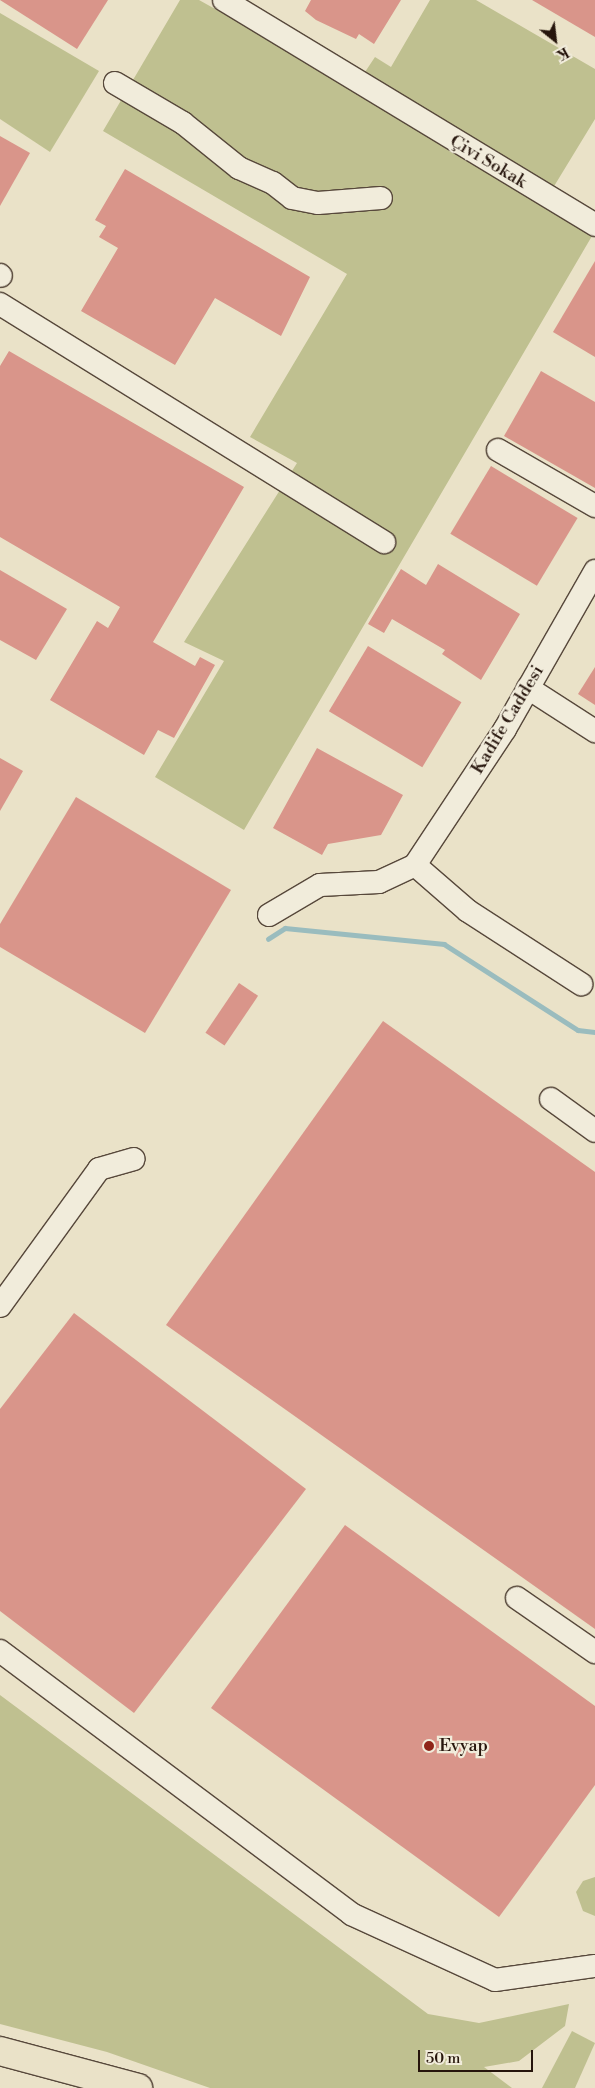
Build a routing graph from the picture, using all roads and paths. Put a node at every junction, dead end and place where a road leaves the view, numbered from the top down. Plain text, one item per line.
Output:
1 (224, 0) edge
2 (115, 83) dead end
3 (381, 198) dead end
4 (595, 225) edge
5 (0, 304) edge
6 (498, 450) dead end
7 (595, 506) edge
8 (384, 542) dead end
9 (595, 571) edge
10 (528, 688) junction
11 (595, 731) edge
12 (415, 865) junction
13 (269, 915) dead end
14 (581, 984) dead end
15 (551, 1099) dead end
16 (595, 1131) edge
17 (134, 1159) dead end
18 (0, 1306) edge
19 (517, 1598) dead end
20 (0, 1650) edge
21 (595, 1652) edge
22 (595, 1966) edge
23 (0, 2051) edge
24 (138, 2088) edge

1 - 4 street, Çivi Sokak
2 - 3 street
5 - 8 street
6 - 7 street
9 - 10 street, Kadife Caddesi
10 - 11 street
10 - 12 street, Kadife Caddesi
12 - 13 street
12 - 14 street
15 - 16 street
17 - 18 street
19 - 21 street
20 - 22 street
23 - 24 main road

